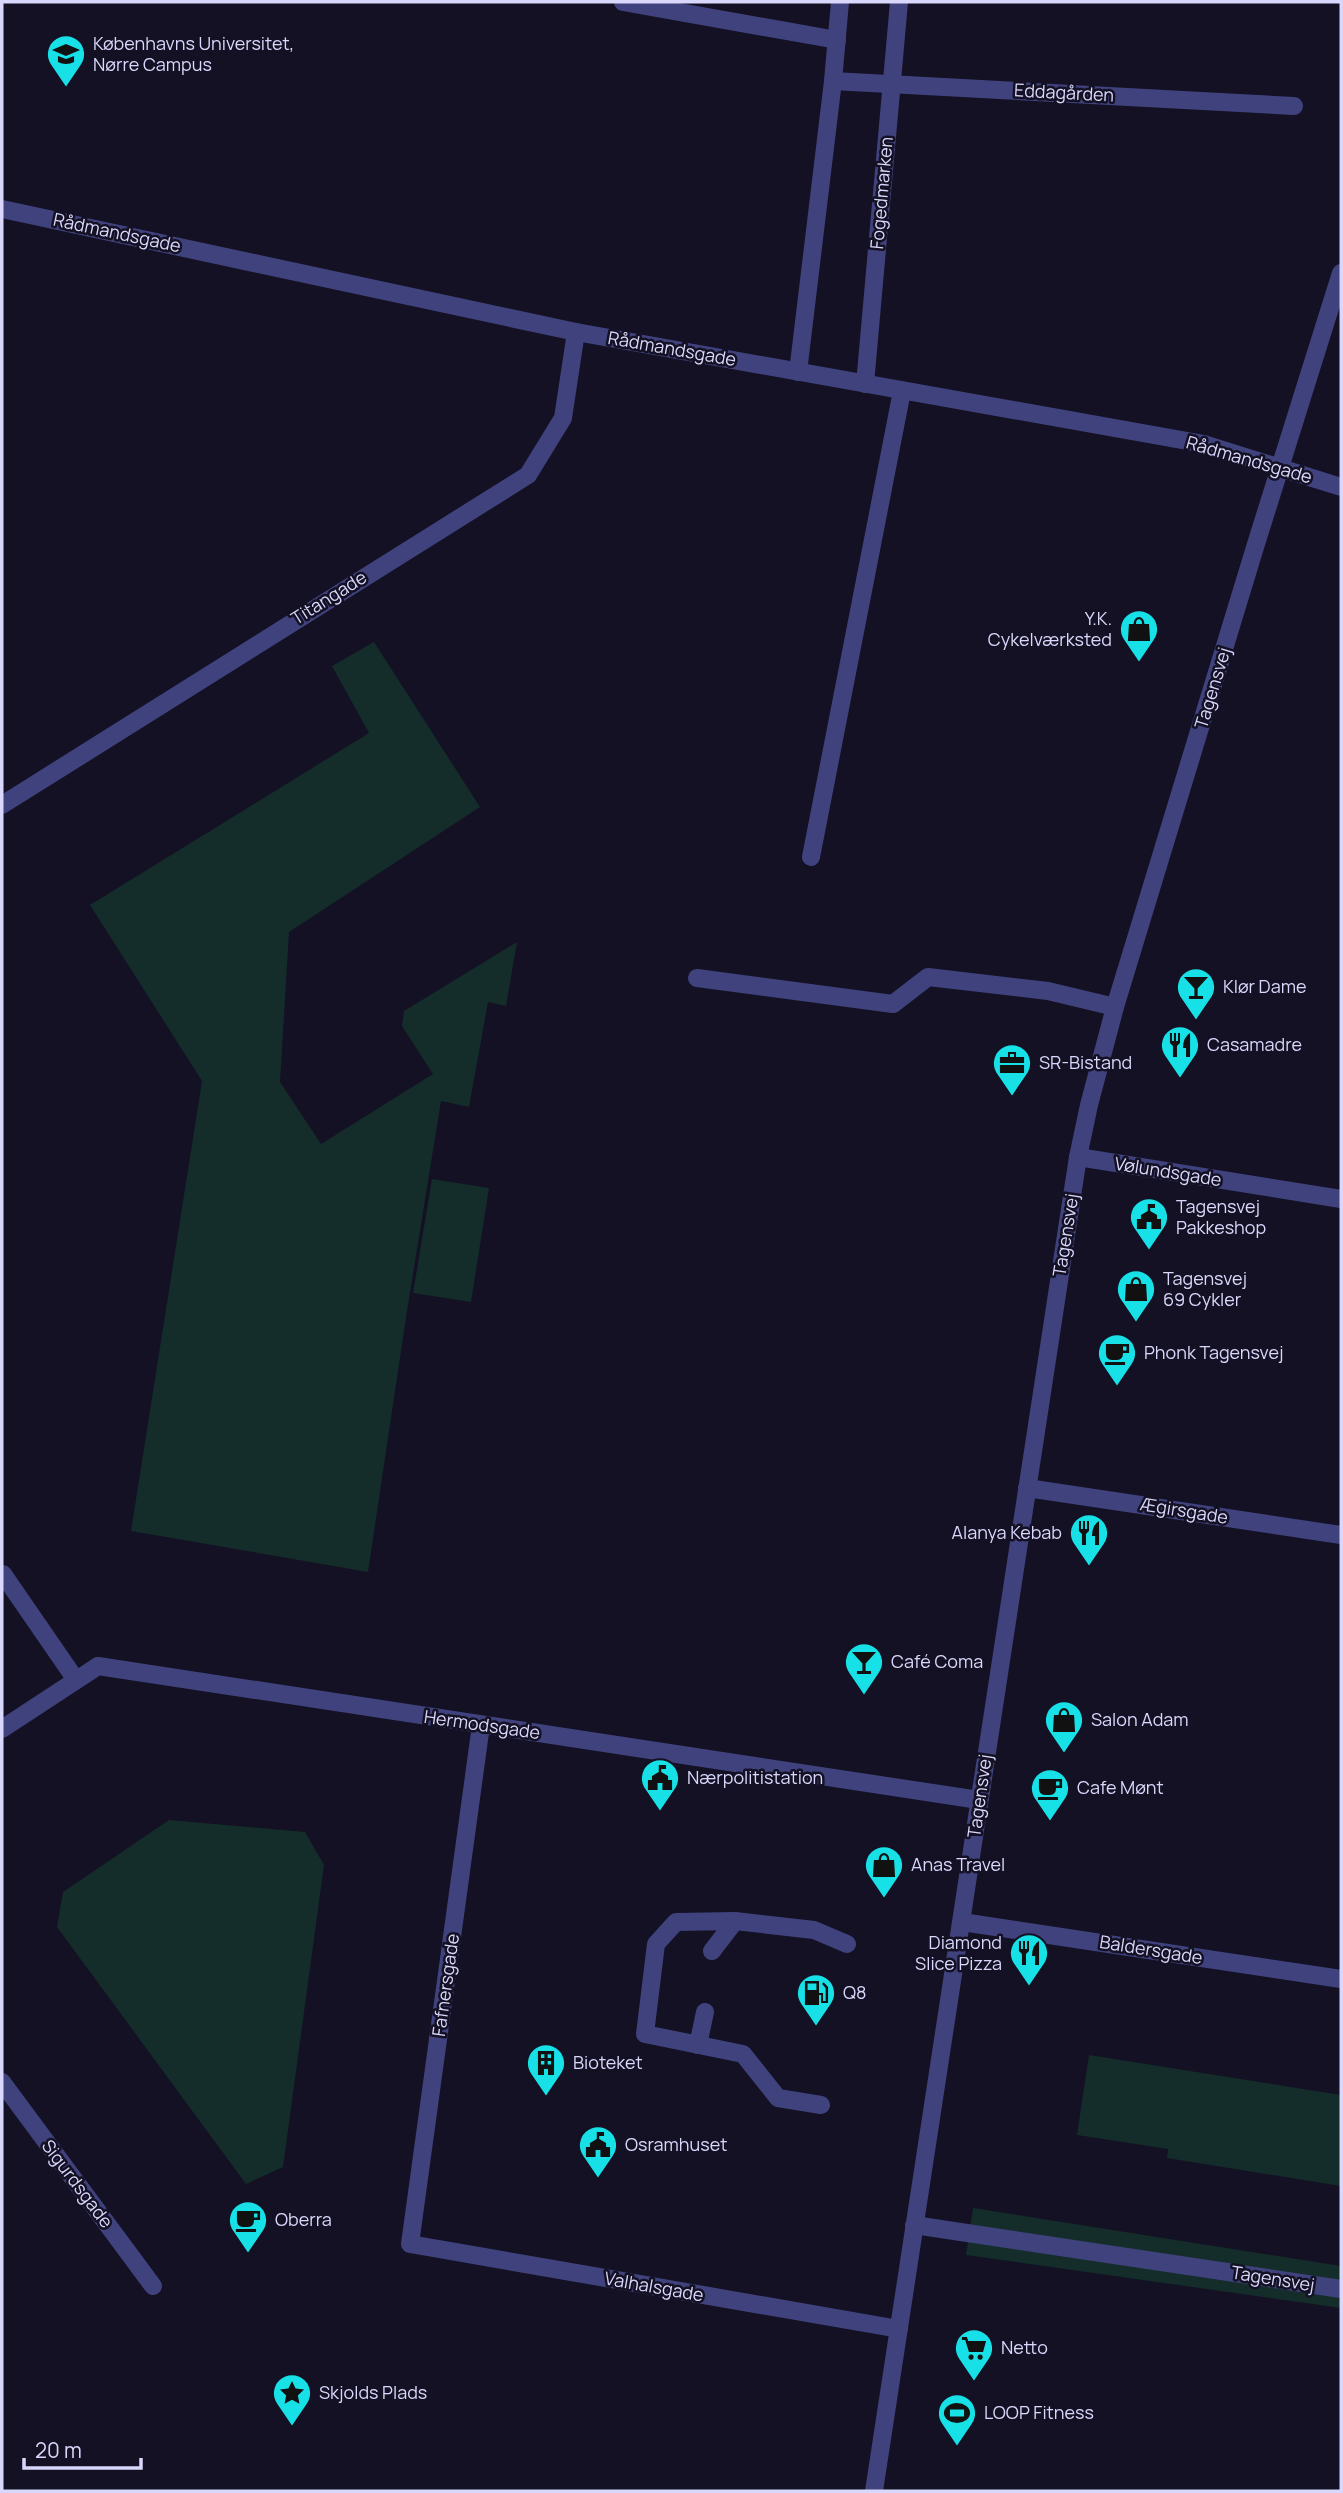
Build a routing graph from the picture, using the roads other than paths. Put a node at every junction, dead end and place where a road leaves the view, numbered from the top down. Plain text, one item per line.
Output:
1 (623, 2) edge
2 (840, 2) edge
3 (899, 2) edge
4 (837, 40) junction
5 (833, 81) junction
6 (892, 84) junction
7 (1294, 106) dead end
8 (2, 209) edge
9 (1341, 273) edge
10 (576, 332) junction
11 (798, 372) junction
12 (865, 384) junction
13 (902, 391) junction
14 (1281, 467) junction
15 (1341, 487) edge
16 (2, 805) edge
17 (811, 857) dead end
18 (697, 978) dead end
19 (1115, 1007) junction
20 (1078, 1157) junction
21 (1341, 1199) edge
22 (1027, 1488) junction
23 (1341, 1535) edge
24 (3, 1574) edge
25 (76, 1680) junction
26 (481, 1725) junction
27 (2, 1729) edge
28 (979, 1800) junction
29 (735, 1921) junction
30 (962, 1922) junction
31 (846, 1944) dead end
32 (712, 1951) dead end
33 (1341, 1979) edge
34 (705, 2012) dead end
35 (698, 2045) junction
36 (2, 2082) edge
37 (821, 2105) dead end
38 (914, 2225) junction
39 (410, 2244) joint
40 (153, 2286) dead end
41 (1341, 2289) edge
42 (899, 2329) junction
43 (874, 2491) edge

1 - 4 street
2 - 4 street
3 - 6 street, Fogedmarken
4 - 5 street
5 - 6 street, Eddagården
5 - 11 street
6 - 7 street, Eddagården
6 - 12 street, Fogedmarken
8 - 10 street, Rådmandsgade
9 - 14 street, Tagensvej
10 - 11 street, Rådmandsgade
10 - 16 street, Titangade
11 - 12 street, Rådmandsgade
12 - 13 street, Rådmandsgade
13 - 14 street, Rådmandsgade
13 - 17 street
14 - 15 street, Rådmandsgade
14 - 19 street, Tagensvej
18 - 19 street
19 - 20 street, Tagensvej
20 - 21 street, Vølundsgade
20 - 22 street, Tagensvej
22 - 23 street, Ægirsgade
22 - 28 street, Tagensvej
24 - 25 street
25 - 26 street, Hermodsgade
25 - 27 street, Hermodsgade
26 - 28 street, Hermodsgade
26 - 39 street, Fafnersgade
28 - 30 street, Tagensvej
29 - 31 street
29 - 32 street
29 - 35 street
30 - 33 street, Baldersgade
30 - 38 street, Tagensvej
34 - 35 street
35 - 37 street
36 - 40 street, Sigurdsgade
38 - 41 street, Tagensvej
38 - 42 street, Tagensvej
39 - 42 street, Valhalsgade
42 - 43 street, Tagensvej

